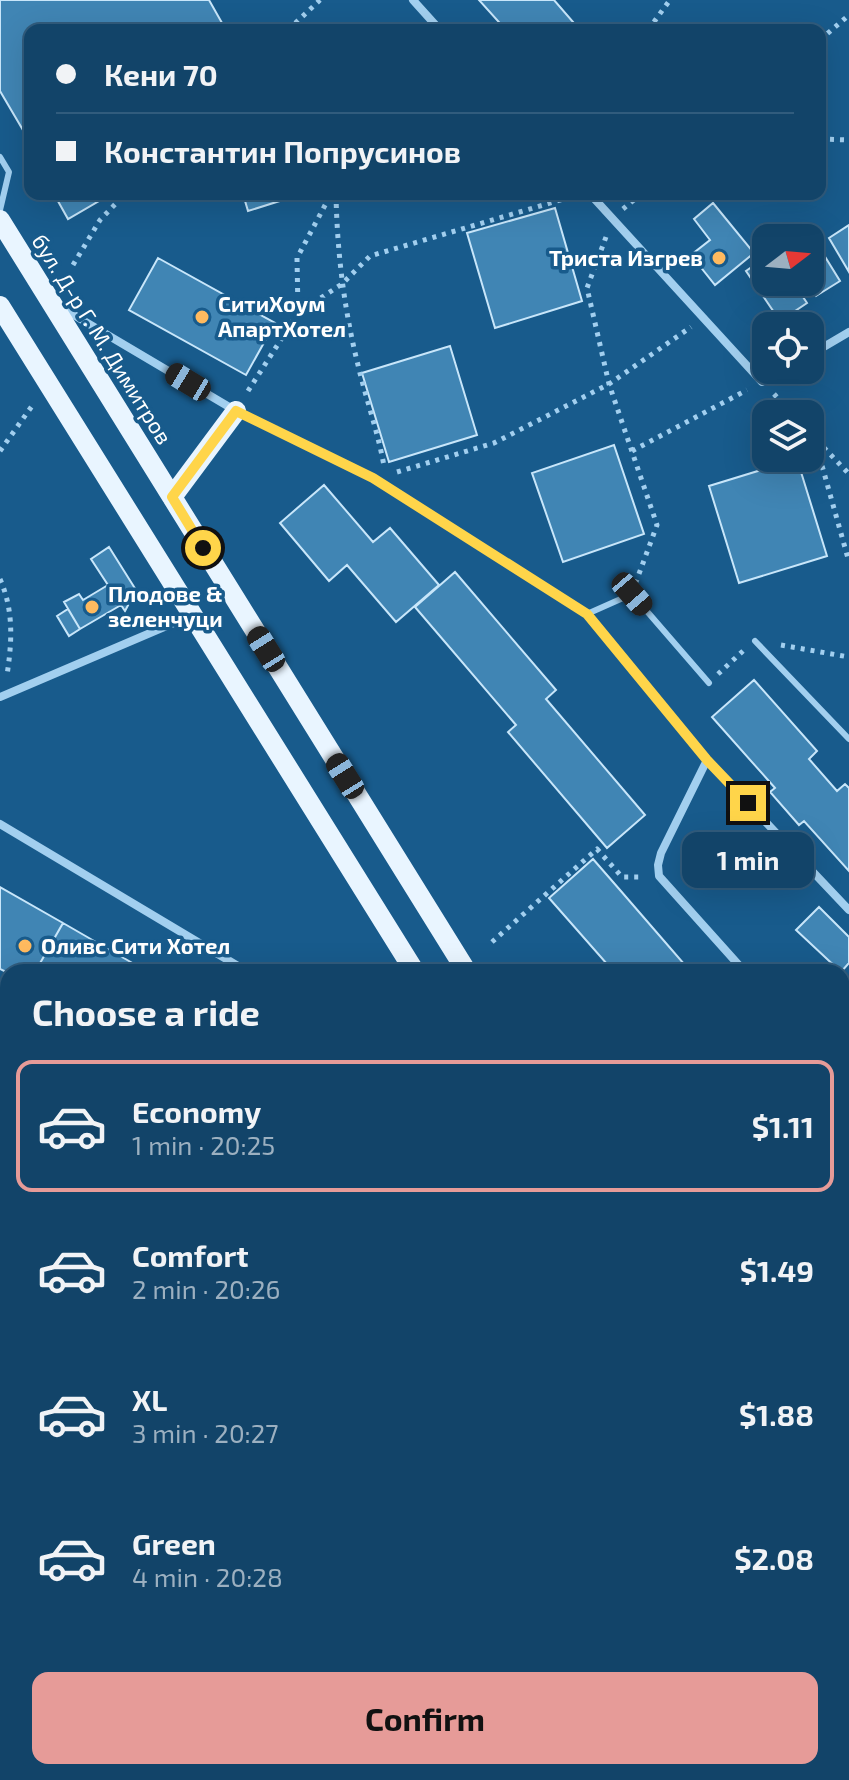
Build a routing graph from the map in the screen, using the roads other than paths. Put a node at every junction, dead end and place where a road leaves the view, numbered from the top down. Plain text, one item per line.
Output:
1 (413, 0) edge
2 (435, 24) edge
3 (0, 157) edge
4 (596, 200) edge
5 (0, 210) edge
6 (0, 220) edge
7 (51, 302) junction
8 (0, 306) edge
9 (849, 332) edge
10 (824, 347) edge
11 (752, 371) edge
12 (236, 411) junction
13 (172, 497) junction
14 (587, 614) junction
15 (192, 615) junction
16 (755, 641) dead end
17 (709, 683) dead end
18 (2, 696) edge
19 (849, 739) edge
20 (707, 760) junction
21 (0, 824) edge
22 (849, 910) edge
23 (235, 964) edge
24 (410, 964) edge
25 (462, 964) edge
26 (738, 964) edge

1 - 2 street
3 - 5 lane
4 - 11 street
6 - 7 main road, бул. Д-р Г. М. Димитров
7 - 12 street
7 - 13 main road, бул. Д-р Г. М. Димитров
8 - 15 main road
9 - 10 street
12 - 13 main road
12 - 14 street
13 - 25 main road, бул. Д-р Г. М. Димитров
14 - 17 lane
14 - 20 street
15 - 18 street
15 - 24 main road
16 - 19 lane
20 - 22 street
20 - 26 street
21 - 23 street

